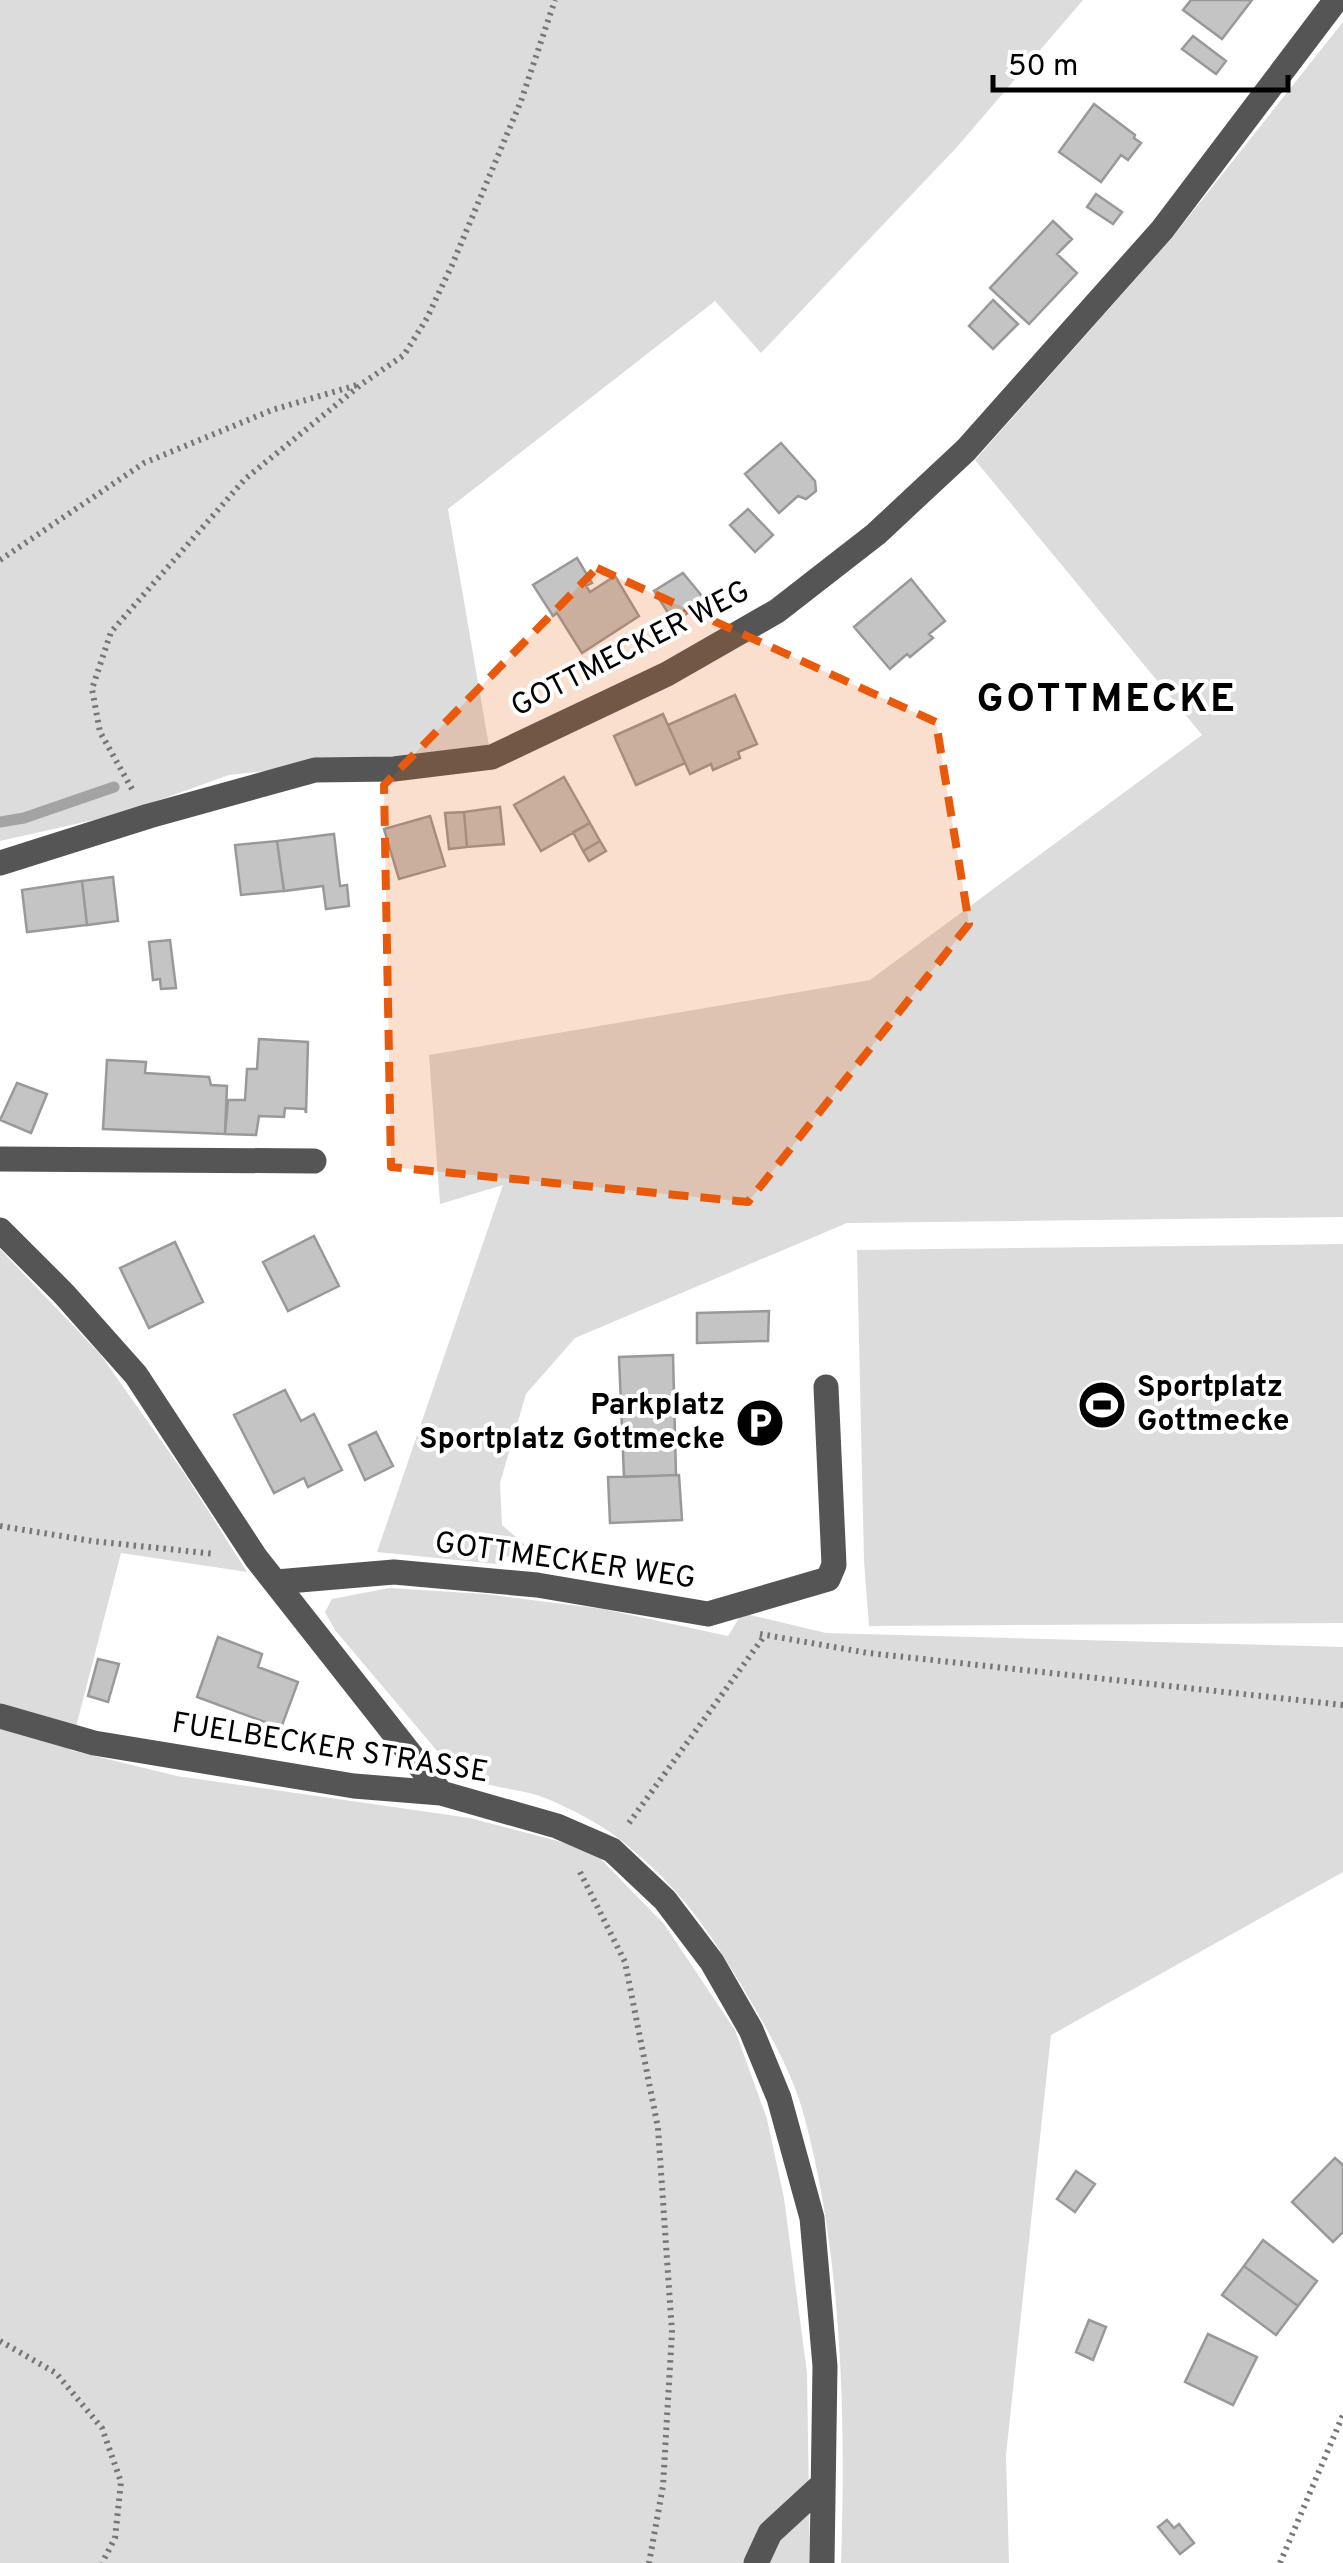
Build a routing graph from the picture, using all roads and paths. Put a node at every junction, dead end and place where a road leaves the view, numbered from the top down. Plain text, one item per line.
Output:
1 (555, 0) edge
2 (1336, 0) edge
3 (362, 383) junction
4 (0, 560) edge
5 (148, 816) junction
6 (0, 862) edge
7 (0, 1159) edge
8 (314, 1160) dead end
9 (0, 1230) edge
10 (826, 1387) dead end
11 (0, 1526) edge
12 (256, 1558) junction
13 (276, 1582) junction
14 (708, 1614) junction
15 (765, 1635) junction
16 (1343, 1706) edge
17 (0, 1716) edge
18 (441, 1794) junction
19 (557, 1826) junction
20 (612, 1850) junction
21 (0, 2341) edge
22 (1343, 2415) edge
23 (822, 2485) junction
24 (102, 2563) edge
25 (649, 2563) edge
26 (756, 2563) edge
27 (822, 2563) edge
28 (1280, 2563) edge

1 - 3 path
2 - 5 street, GOTTMECKER WEG
3 - 4 path
3 - 5 path
5 - 6 street, GOTTMECKER WEG
7 - 8 street
9 - 12 street
10 - 14 street, GOTTMECKER WEG
11 - 12 path
12 - 13 street
13 - 14 street, GOTTMECKER WEG
13 - 18 street
14 - 15 path
15 - 16 path
15 - 20 path
17 - 18 street, FUELBECKER STRASSE
18 - 19 street, FUELBECKER STRASSE
19 - 20 street, FUELBECKER STRASSE
19 - 25 path
20 - 23 street, FUELBECKER STRASSE
21 - 24 path
22 - 28 path
23 - 26 street
23 - 27 street, FUELBECKER STRASSE

